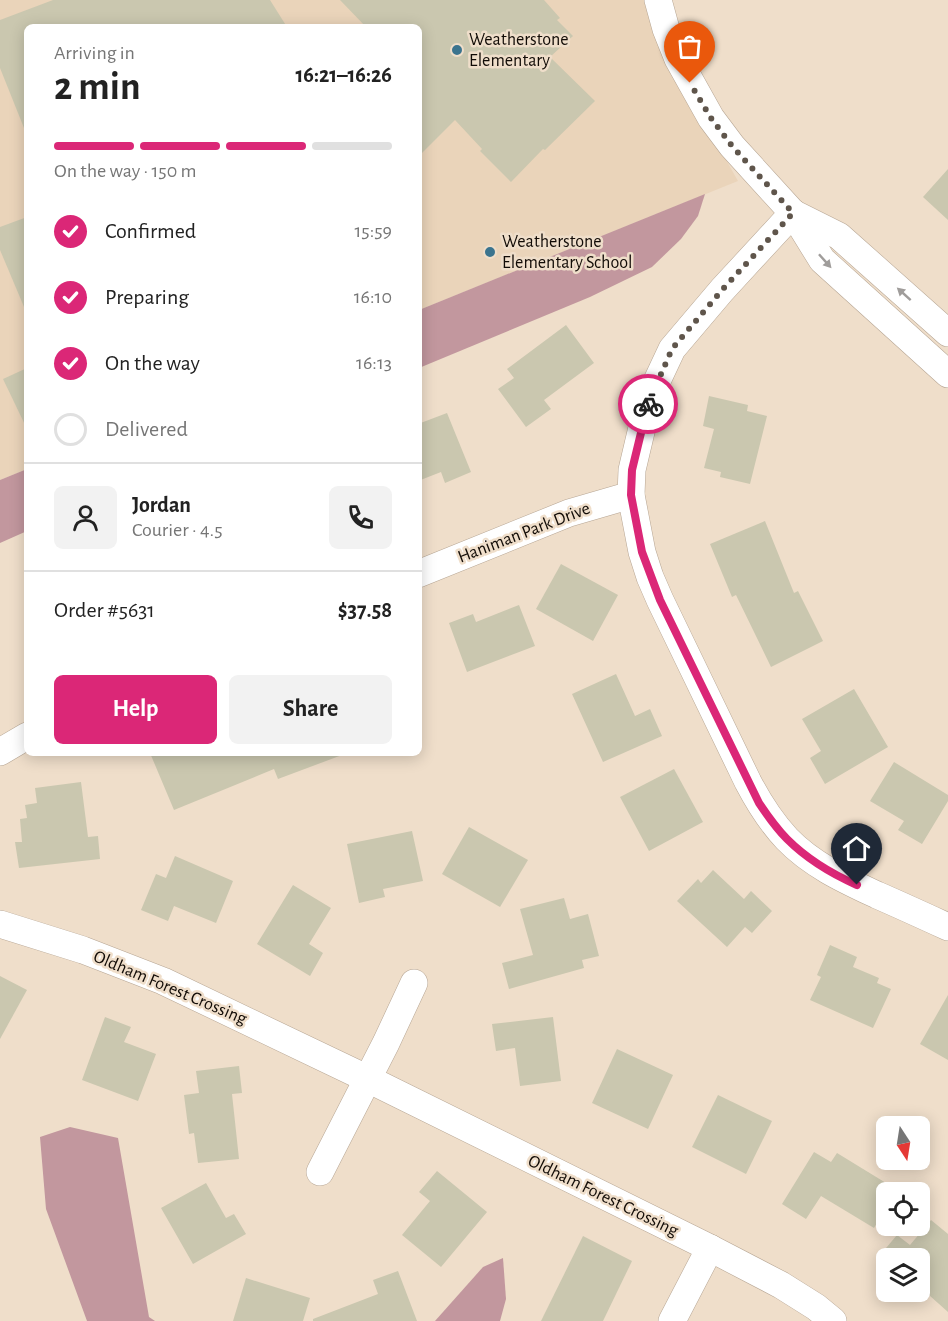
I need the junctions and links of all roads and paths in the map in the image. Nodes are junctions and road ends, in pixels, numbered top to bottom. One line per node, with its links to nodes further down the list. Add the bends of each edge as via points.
1 (658, 0): 2 (street, via 678,59 711,118)
2 (793, 213): 3 (street, one-way to 2, via 839,236); 4 (street, one-way to 4, via 822,260); 5 (street, via 672,349 649,398 632,470)
3 (948, 333)
4 (948, 374)
5 (631, 495): 6 (street, Haniman Park Drive, via 569,513); 10 (street, via 642,552 660,600 748,782 771,820 788,840 839,877)
6 (422, 572)
7 (24, 738): 8 (street)
8 (0, 752)
9 (0, 924): 12 (street, Oldham Forest Crossing, via 163,981)
10 (948, 927)
11 (414, 983): 12 (street)
12 (368, 1078): 13 (street); 14 (street, Oldham Forest Crossing)
13 (320, 1172)
14 (710, 1248): 15 (street); 16 (street, Oldham Forest Crossing, via 781,1285)
15 (672, 1321)
16 (833, 1321)

